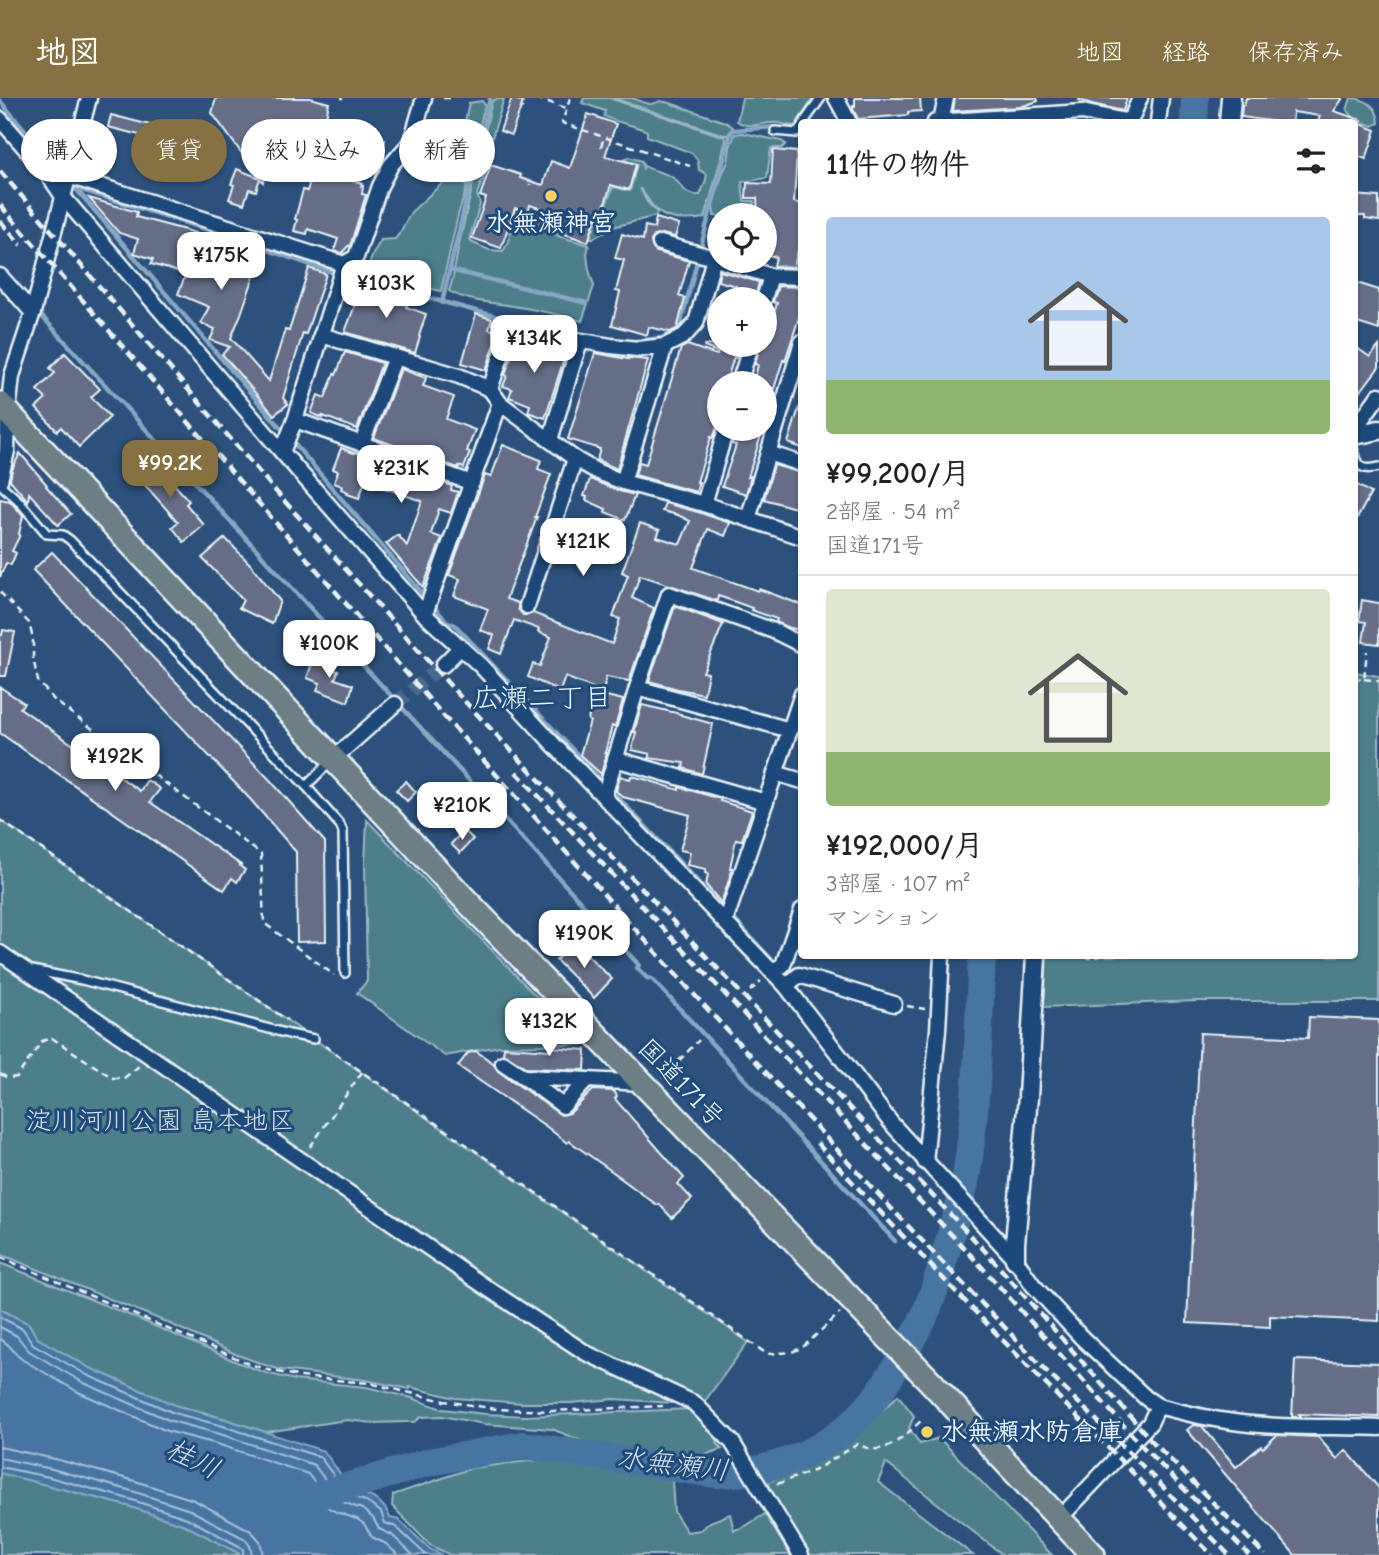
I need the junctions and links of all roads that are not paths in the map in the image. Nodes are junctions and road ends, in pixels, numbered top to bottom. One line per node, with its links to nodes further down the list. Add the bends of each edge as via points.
1 (89, 98): 12 (street)
2 (424, 98): 28 (street, via 411,142 380,187 356,257)
3 (821, 98): 13 (lane)
4 (836, 98): 14 (street)
5 (946, 98): 15 (street)
6 (1082, 98): 10 (street)
7 (1140, 98): 18 (street)
8 (1161, 98): 19 (street)
9 (1231, 98): 20 (street)
10 (1075, 112): 16 (street); 17 (street)
11 (0, 119): 25 (street)
12 (84, 119)
13 (806, 119)
14 (847, 119)
15 (942, 119)
16 (981, 119)
17 (1115, 119)
18 (1128, 119)
19 (1158, 119)
20 (1229, 119)
21 (775, 131): 22 (lane)
22 (798, 132)
23 (68, 182): 25 (street)
24 (88, 182): 28 (street)
25 (64, 198): 35 (street); 48 (street)
26 (660, 243): 27 (street)
27 (707, 257)
28 (344, 264): 36 (street)
29 (713, 273): 38 (street, via 696,323)
30 (761, 273): 33 (street)
31 (798, 275): 33 (street)
32 (0, 276): 35 (street)
33 (771, 276): 34 (street)
34 (768, 287)
35 (34, 308): 44 (street)
36 (321, 335): 40 (street); 48 (street)
37 (580, 341): 38 (street, via 638,349); 41 (street, via 514,329); 49 (street)
38 (665, 346): 58 (street)
39 (798, 355): 52 (street)
40 (395, 357): 41 (street); 51 (street)
41 (490, 389): 43 (street)
42 (1379, 396): 45 (street)
43 (500, 403): 49 (street); 59 (street)
44 (4, 408): 57 (street, via 7,451); 72 (highway, 国道171号)
45 (1358, 426)
46 (1379, 430): 47 (street)
47 (1358, 432)
48 (288, 436): 51 (street); 63 (street)
49 (550, 440): 53 (street)
50 (722, 441): 60 (street)
51 (362, 443): 59 (street)
52 (768, 453): 54 (street); 61 (street)
53 (575, 459): 58 (street); 64 (street)
54 (798, 463)
55 (1358, 464): 56 (lane, via 1366,469)
56 (1379, 467)
57 (0, 482): 76 (lane, via 47,534 70,540)
58 (623, 482): 60 (street)
59 (472, 483): 63 (street)
60 (704, 504): 61 (street)
61 (748, 519): 62 (street)
62 (798, 536)
63 (428, 606): 66 (street)
64 (527, 606)
65 (798, 643): 68 (street, via 669,594)
66 (460, 648): 67 (street); 77 (street)
67 (443, 664)
68 (637, 688): 71 (street); 73 (street)
69 (395, 704): 72 (street)
70 (798, 706): 71 (street)
71 (790, 730): 74 (street)
72 (334, 758): 76 (lane); 93 (highway, 国道171号)
73 (615, 759): 77 (street); 78 (street)
74 (775, 773): 75 (street); 78 (street)
75 (798, 780)
76 (306, 786): 85 (lane, via 343,832)
77 (606, 789): 79 (street)
78 (766, 802): 79 (street)
79 (727, 916): 86 (street)
80 (798, 922): 86 (street, via 783,965)
81 (0, 953): 84 (street)
82 (942, 959): 94 (street)
83 (1036, 959): 95 (street)
84 (21, 968): 89 (lane); 99 (street, via 586,1353 694,1403 732,1442)
85 (345, 972)
86 (772, 972): 87 (street)
87 (786, 986): 88 (street, via 799,975); 94 (street)
88 (894, 1004)
89 (314, 1039)
90 (503, 1063): 91 (street)
91 (524, 1077): 92 (street); 92 (street, via 563,1106)
92 (587, 1080): 93 (street)
93 (646, 1087): 98 (highway, 国道171号)
94 (925, 1162): 95 (street)
95 (1015, 1259): 96 (street, via 1082,1338)
96 (1158, 1406): 97 (street, via 1229,1422); 98 (street, via 1150,1423)
97 (1379, 1428)
98 (1059, 1519): 100 (highway, 国道171号)
99 (801, 1555)
100 (1093, 1555)

